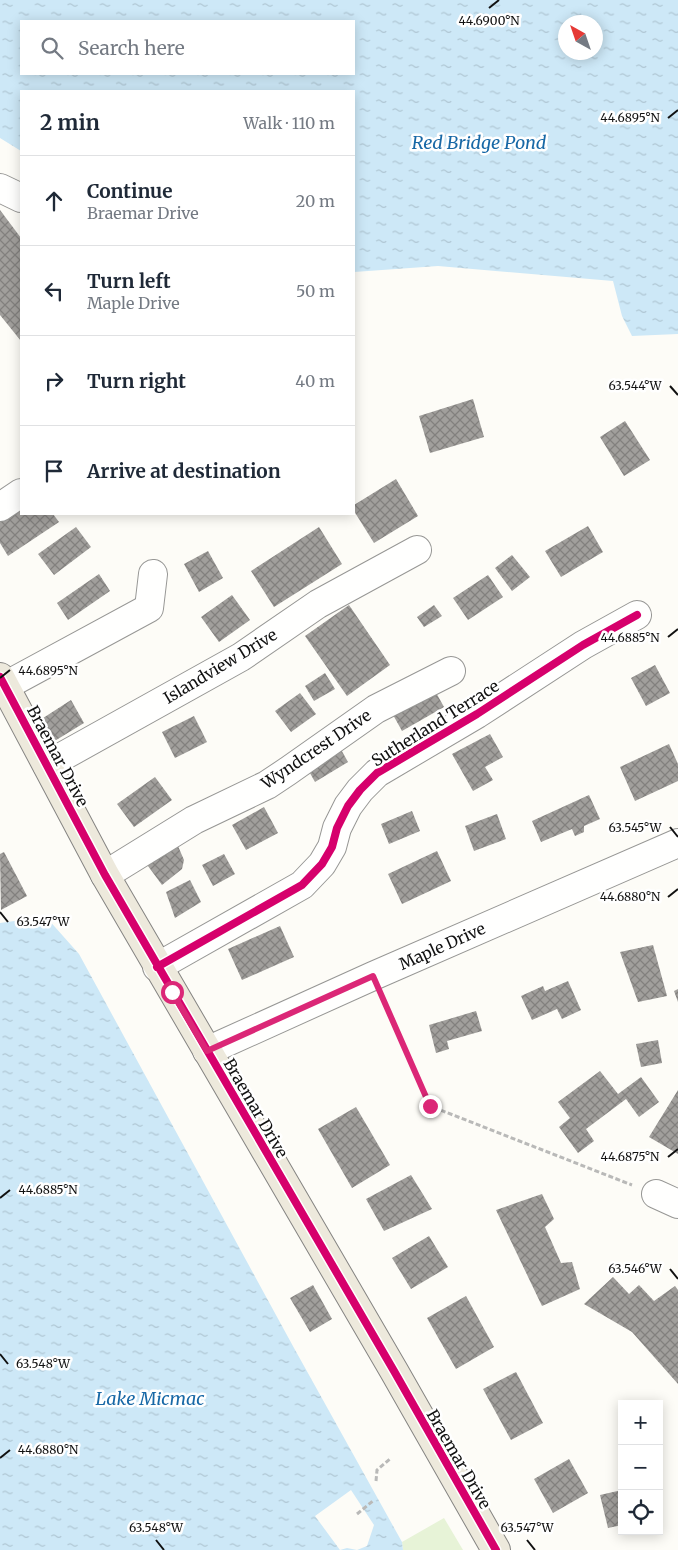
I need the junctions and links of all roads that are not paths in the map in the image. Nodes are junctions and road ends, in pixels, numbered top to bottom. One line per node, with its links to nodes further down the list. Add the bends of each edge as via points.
1 (0, 188): 2 (street)
2 (20, 198)
3 (20, 494): 4 (street)
4 (0, 507)
5 (417, 550): 10 (street, Islandview Drive, via 318,604 241,657)
6 (153, 574): 9 (street, via 149,608)
7 (637, 615): 13 (street, Sutherland Terrace, via 377,773 348,806 332,847 322,864 302,885)
8 (451, 670): 12 (street, Wyndcrest Drive, via 376,709 266,785 194,820)
9 (2, 682): 10 (main road, Braemar Drive)
10 (47, 765): 12 (main road, Braemar Drive)
11 (678, 842): 14 (street, Maple Drive)
12 (105, 875): 13 (main road, Braemar Drive)
13 (157, 967): 14 (main road, Braemar Drive)
14 (207, 1051): 15 (main road, Braemar Drive)
15 (496, 1550)

